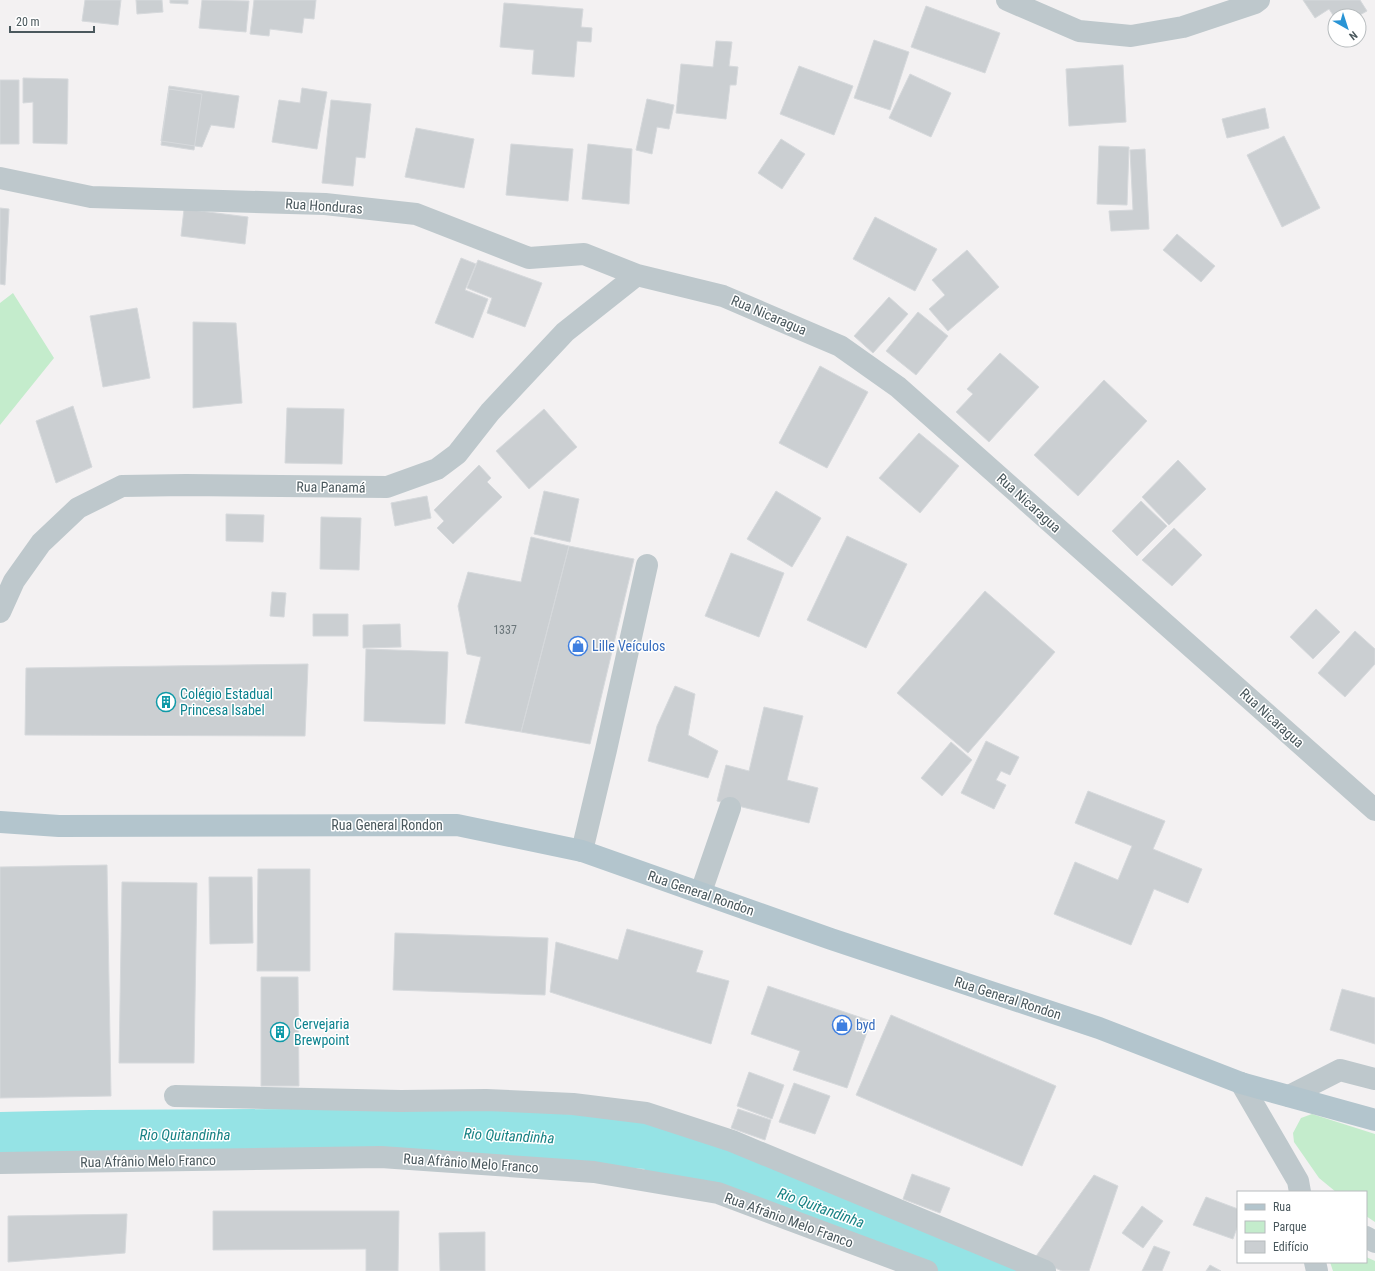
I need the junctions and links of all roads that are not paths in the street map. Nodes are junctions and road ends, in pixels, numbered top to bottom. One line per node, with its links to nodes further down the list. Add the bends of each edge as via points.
1 (1007, 0): 2 (street, via 1079,31 1132,36 1183,27)
2 (1259, 0)
3 (0, 178): 4 (street, Rua Honduras, via 90,198 325,204 416,214 529,258 584,254)
4 (637, 275): 6 (street, Rua Panamá, via 566,332 490,412 457,454 437,469 387,487 122,486 78,508 41,543 14,580); 8 (street, Rua Nicaragua, via 723,296 787,322 840,346 898,387)
5 (648, 565): 10 (street)
6 (0, 612)
7 (730, 808): 11 (street)
8 (1375, 810)
9 (0, 822): 10 (main road, Rua General Rondon, via 70,826 457,825)
10 (582, 851): 11 (main road, Rua General Rondon)
11 (701, 892): 13 (main road, Rua General Rondon, via 832,939 1098,1028)
12 (1375, 1079): 15 (street, via 1340,1070)
13 (1242, 1083): 15 (main road, Rua General Rondon); 18 (street)
14 (175, 1096): 20 (street, via 401,1101 486,1100 574,1104 646,1113 732,1141)
15 (1289, 1096): 16 (main road, Rua General Rondon)
16 (1375, 1120)
17 (0, 1163): 19 (street, Rua Afrânio Melo Franco, via 381,1157 594,1172 718,1193)
18 (1303, 1188)
19 (927, 1271)
20 (1045, 1271)

